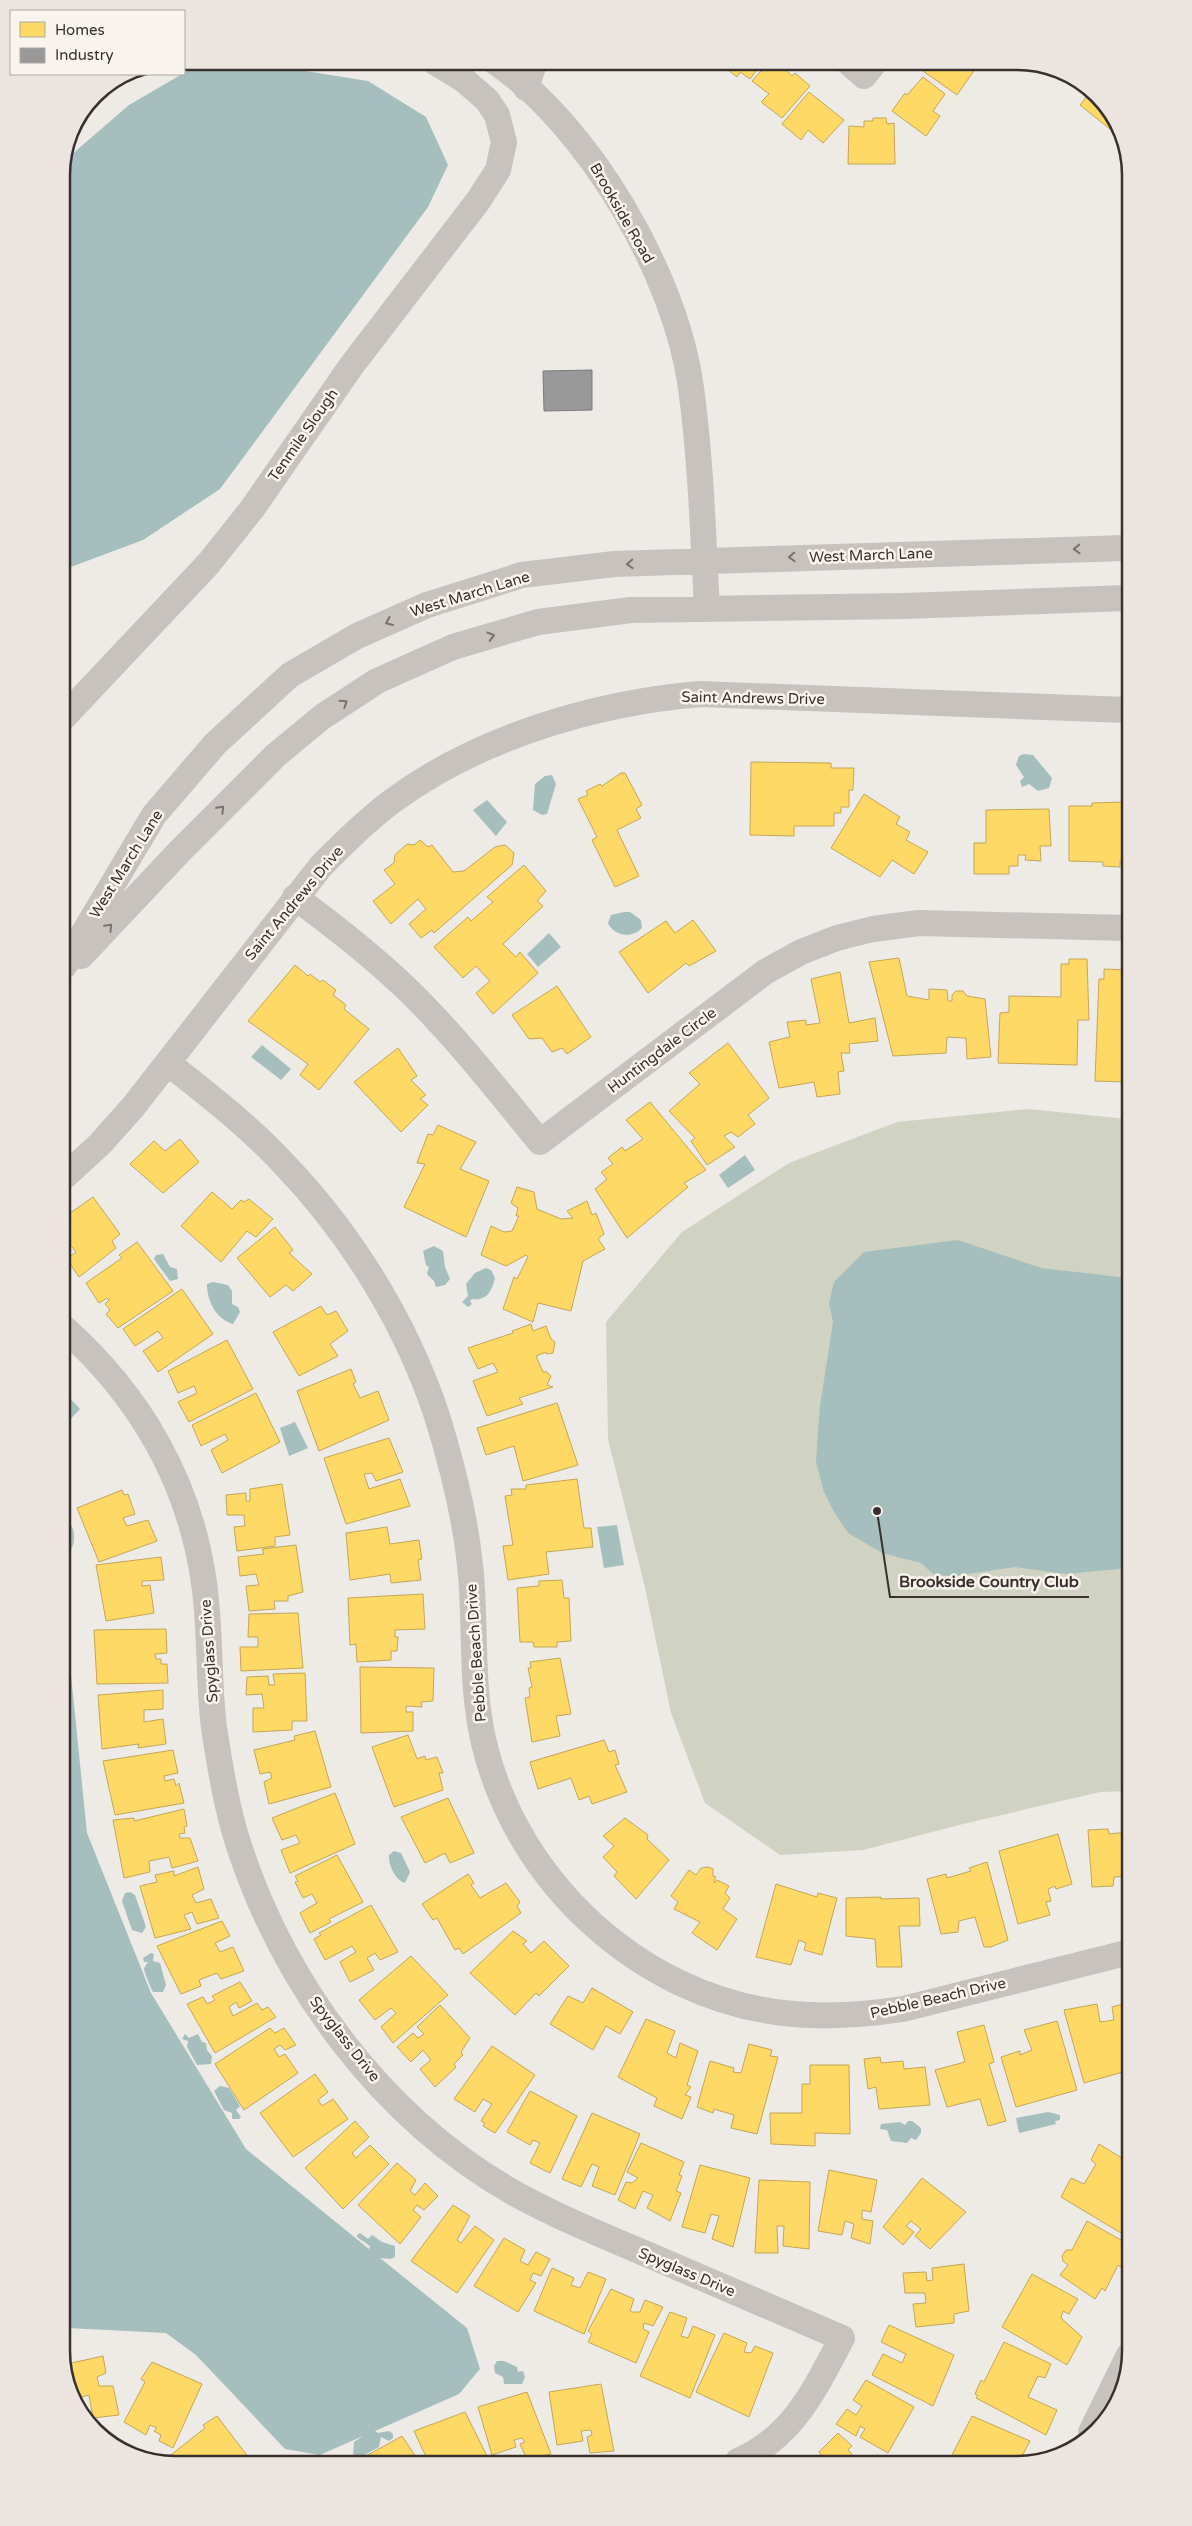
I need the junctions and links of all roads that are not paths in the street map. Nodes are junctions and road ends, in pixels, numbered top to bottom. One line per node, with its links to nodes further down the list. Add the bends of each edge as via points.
1 (448, 70): 12 (street, Tenmile Slough, via 487,100 497,115 502,128 502,156 498,170 352,365 252,509 209,563)
2 (505, 70): 6 (street, Brookside Road)
3 (532, 70): 6 (street)
4 (857, 70): 5 (street, via 864,76)
5 (869, 70)
6 (526, 88): 8 (street, Brookside Road, via 590,157 650,256 675,321 691,387)
7 (1122, 548): 8 (street, West March Lane, one-way to 8)
8 (704, 560): 10 (street, Brookside Road); 15 (street, West March Lane, one-way to 15, via 614,564 522,575 427,605 357,636 290,676 215,744 154,815)
9 (1122, 598): 10 (street, West March Lane, via 904,606)
10 (707, 608): 16 (street, West March Lane, one-way to 10, via 276,755 322,718 377,681 453,647 538,622 631,610)
11 (1122, 710): 13 (street, Saint Andrews Drive, via 700,694 651,698 599,709 549,724 440,770 392,801 357,830)
12 (70, 711)
13 (295, 897): 14 (street, Huntingdale Circle, via 410,992 455,1040 540,1142 765,972 801,952 837,938 919,923); 17 (street, Saint Andrews Drive)
14 (1122, 928)
15 (70, 956)
16 (70, 969)
17 (168, 1063): 18 (street, Saint Andrews Drive, via 100,1144); 20 (street, Pebble Beach Drive, via 238,1119 284,1163 324,1209 361,1261 401,1332 435,1412 463,1520 472,1586 477,1702 484,1743 515,1824 560,1892 590,1922 626,1951 696,1989 738,2004 781,2013 825,2016 867,2015 903,2009)
18 (70, 1172)
19 (70, 1334): 23 (street, Spyglass Drive, via 108,1371 137,1409 163,1451 182,1494 196,1539 205,1585 214,1724 224,1788 238,1840 278,1940 335,2032 377,2082 416,2120 457,2154 511,2191 568,2221 842,2338 808,2402 792,2424)
20 (1122, 1954)
21 (1118, 2376): 22 (street)
22 (1099, 2417)
23 (750, 2456)

